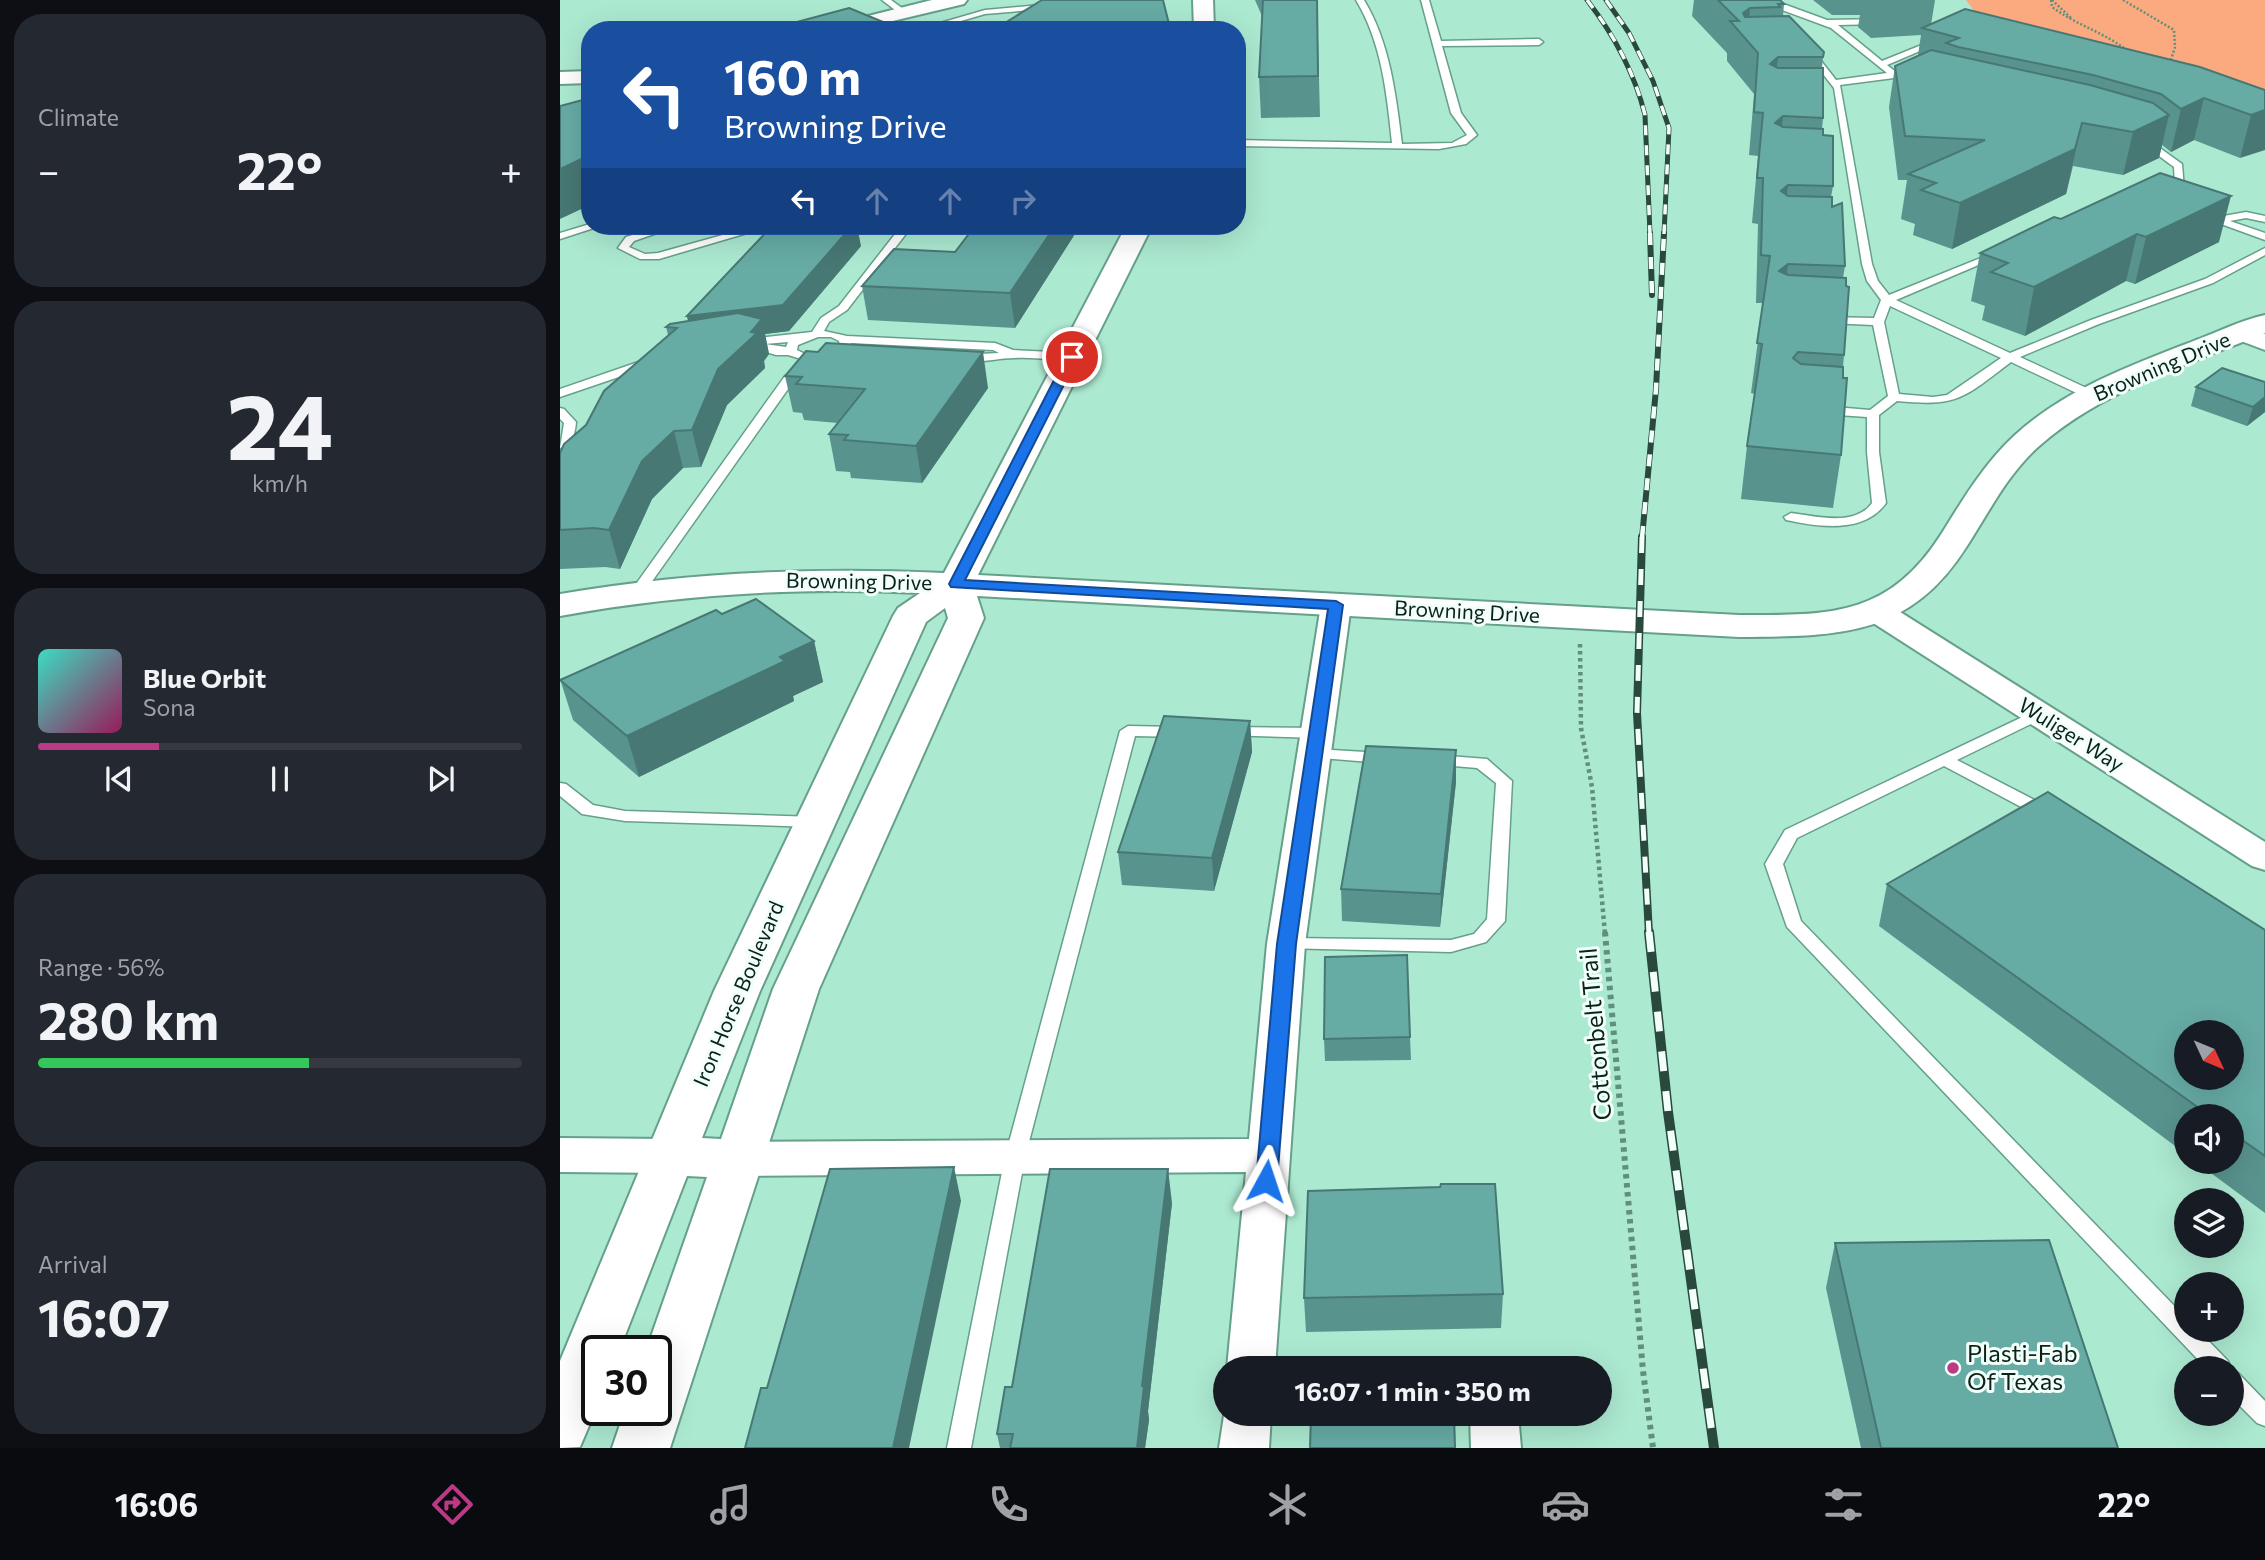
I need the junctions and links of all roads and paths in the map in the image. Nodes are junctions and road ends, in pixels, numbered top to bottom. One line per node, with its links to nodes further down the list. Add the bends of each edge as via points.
1 (886, 0): 11 (lane)
2 (958, 0): 11 (street)
3 (1203, 0): 16 (street)
4 (1360, 0): 34 (lane, via 1374,23)
5 (1425, 0): 20 (lane)
6 (2051, 0): 22 (path, via 2069,17)
7 (2124, 0): 24 (path, via 2173,33)
8 (1773, 2): 9 (lane); 12 (lane); 17 (lane)
9 (1747, 5)
10 (1057, 6): 15 (lane, via 985,12)
11 (901, 11): 14 (street)
12 (1776, 16)
13 (1893, 20): 17 (lane)
14 (866, 21)
15 (952, 21)
16 (1204, 21)
17 (1827, 23): 23 (lane)
18 (1935, 31): 23 (lane, via 1944,40)
19 (1539, 41): 20 (lane)
20 (1437, 44): 34 (lane, via 1456,113 1472,135 1468,141 1447,146)
21 (1800, 46): 28 (lane)
22 (2130, 54)
23 (1881, 64): 25 (lane)
24 (2168, 67)
25 (1894, 75): 28 (lane); 29 (lane)
26 (581, 77): 27 (street)
27 (560, 78)
28 (1835, 83): 31 (lane)
29 (1927, 85)
30 (1827, 104): 31 (lane)
31 (1841, 104): 36 (lane)
32 (2136, 138): 38 (lane, via 2148,141 2179,166 2180,187 2156,197)
33 (1246, 143): 34 (lane)
34 (1397, 146)
35 (1839, 168): 36 (lane)
36 (1851, 168): 47 (lane)
37 (2265, 219): 38 (lane, via 2246,215)
38 (2218, 220): 45 (lane)
39 (581, 230): 44 (lane)
40 (643, 235): 41 (lane, via 630,239 624,248 644,257 659,256)
41 (734, 235)
42 (901, 235): 53 (lane)
43 (1134, 235): 62 (street, Iron Horse Boulevard)
44 (560, 236)
45 (2265, 237)
46 (1850, 238): 47 (lane)
47 (1863, 238): 50 (lane, via 1873,281)
48 (2004, 251): 50 (lane)
49 (2263, 252): 63 (lane, via 2209,281)
50 (1886, 300): 52 (lane); 63 (lane)
51 (1809, 319): 52 (lane)
52 (1878, 322): 67 (lane)
53 (844, 326): 55 (lane); 55 (lane, via 825,320); 59 (lane, via 995,347); 61 (lane, via 846,346)
54 (2257, 333): 66 (street, Browning Drive, via 2173,358)
55 (812, 335): 56 (lane); 58 (lane, via 793,343)
56 (748, 342): 57 (lane); 58 (lane)
57 (735, 343)
58 (792, 353): 61 (lane, via 809,359); 64 (lane)
59 (1013, 354): 61 (lane, via 988,359); 62 (lane)
60 (665, 356): 65 (lane)
61 (832, 356): 64 (lane)
62 (1072, 357): 73 (street, Iron Horse Boulevard)
63 (2010, 357): 66 (lane); 67 (lane, via 1950,398)
64 (789, 379): 74 (lane)
65 (560, 393)
66 (2091, 395): 77 (street, Browning Drive, via 2028,439 1995,476 1921,584 1900,602)
67 (1894, 397): 70 (lane)
68 (1808, 409): 70 (lane)
69 (560, 412): 71 (lane, via 570,422 568,436)
70 (1873, 414): 72 (lane, via 1877,509 1843,521)
71 (560, 444)
72 (1791, 517)
73 (956, 584): 74 (street, Browning Drive, via 749,581); 75 (street, Browning Drive); 84 (street, Iron Horse Boulevard, via 911,615); 91 (street, via 966,618 796,989)
74 (636, 594): 76 (street, Browning Drive)
75 (1336, 605): 78 (street, Browning Drive); 80 (street)
76 (560, 606)
77 (1878, 612): 78 (street, Browning Drive, via 1844,621 1739,626); 79 (street, Wuliger Way)
78 (1580, 617): 105 (path, Cottonbelt Trail, via 1581,728 1592,788)
79 (2039, 714): 81 (lane); 85 (street, Wuliger Way)
80 (1316, 744): 86 (street); 86 (lane, via 1405,759 1481,763 1504,781 1496,921 1480,938 1451,946); 90 (lane, via 1203,732 1128,731)
81 (1946, 761): 83 (lane); 94 (lane, via 1791,834 1774,864 1793,923)
82 (560, 788): 84 (lane, via 588,810 625,816)
83 (2057, 818)
84 (816, 822): 89 (street, Iron Horse Boulevard, via 737,991)
85 (2265, 858)
86 (1286, 944): 88 (street)
87 (560, 1155): 89 (street)
88 (1269, 1155): 90 (street); 93 (street)
89 (670, 1156): 91 (street); 100 (street, Iron Horse Boulevard)
90 (1015, 1157): 91 (street); 102 (lane)
91 (738, 1159): 92 (street)
92 (672, 1355)
93 (1252, 1356)
94 (2208, 1356)
95 (2244, 1394): 96 (lane)
96 (2265, 1416)
97 (648, 1426): 101 (street)
98 (1246, 1426): 103 (street)
99 (1495, 1426): 104 (street)
100 (560, 1429)
101 (641, 1448)
102 (958, 1448)
103 (1244, 1448)
104 (1496, 1448)
105 (1653, 1448)

